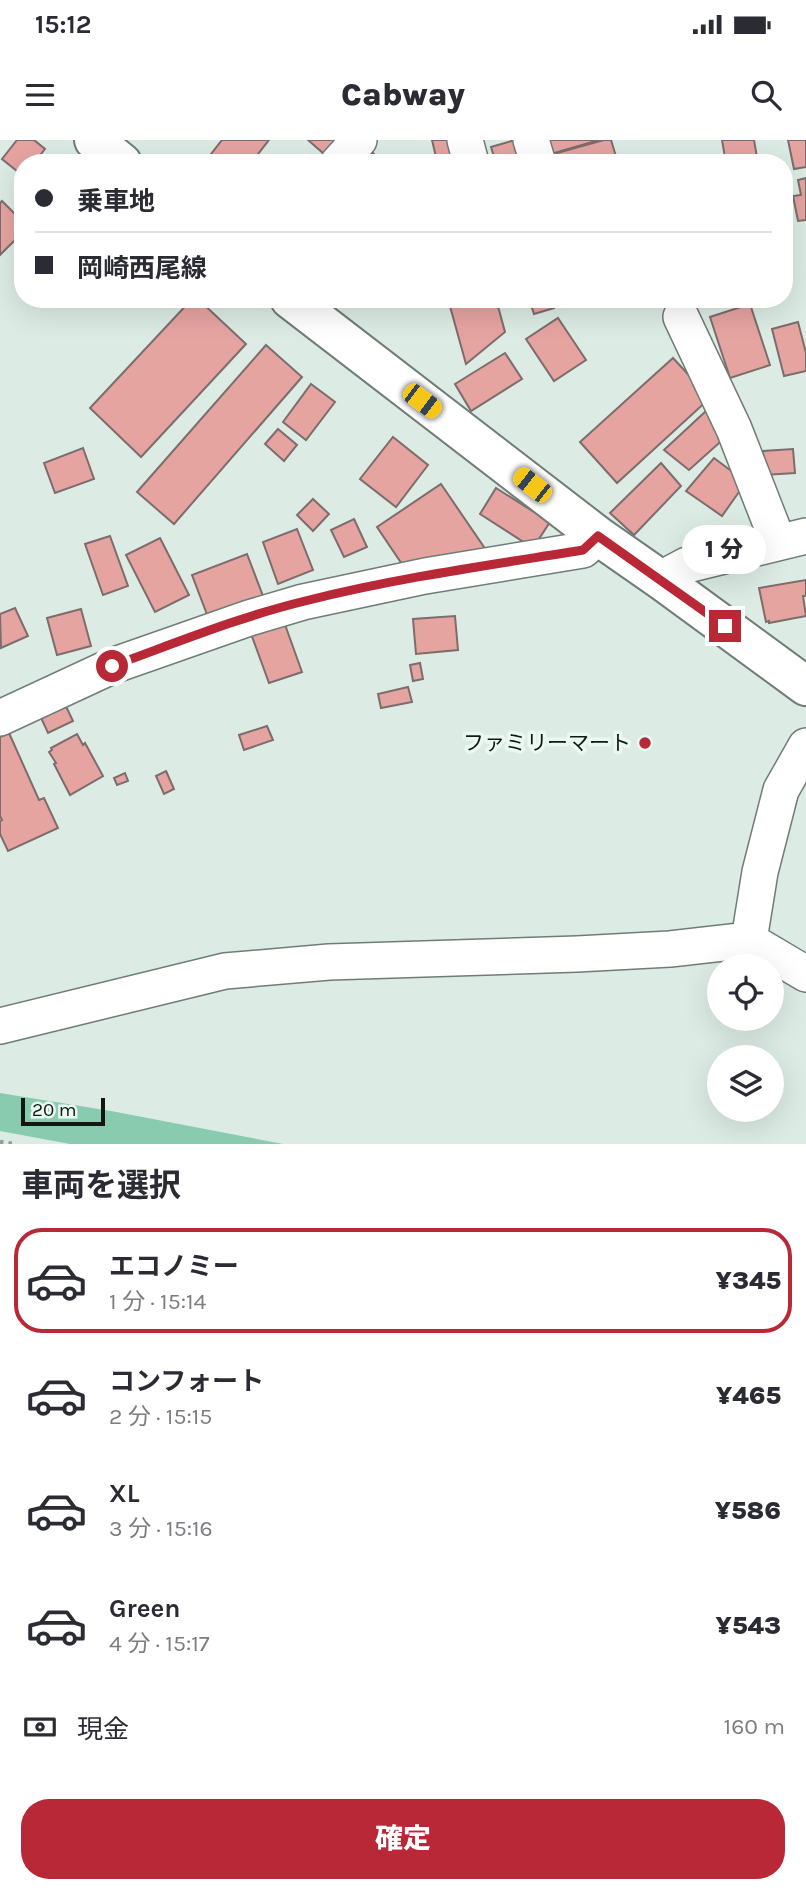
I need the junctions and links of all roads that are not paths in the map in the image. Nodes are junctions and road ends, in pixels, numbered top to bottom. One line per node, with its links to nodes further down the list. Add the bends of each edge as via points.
1 (94, 140): 3 (main road)
2 (359, 140): 4 (street)
3 (111, 154)
4 (346, 154)
5 (302, 308): 7 (main road)
6 (681, 317): 8 (street)
7 (598, 536): 9 (main road); 11 (street, via 583,550 303,601 112,666)
8 (792, 539): 9 (street, via 687,565)
9 (664, 582): 10 (main road)
10 (806, 686)
11 (0, 718)
12 (806, 746): 13 (street, via 781,790)
13 (749, 940): 14 (street); 15 (street, via 670,949 329,962 225,971)
14 (806, 974)
15 (0, 1026)

